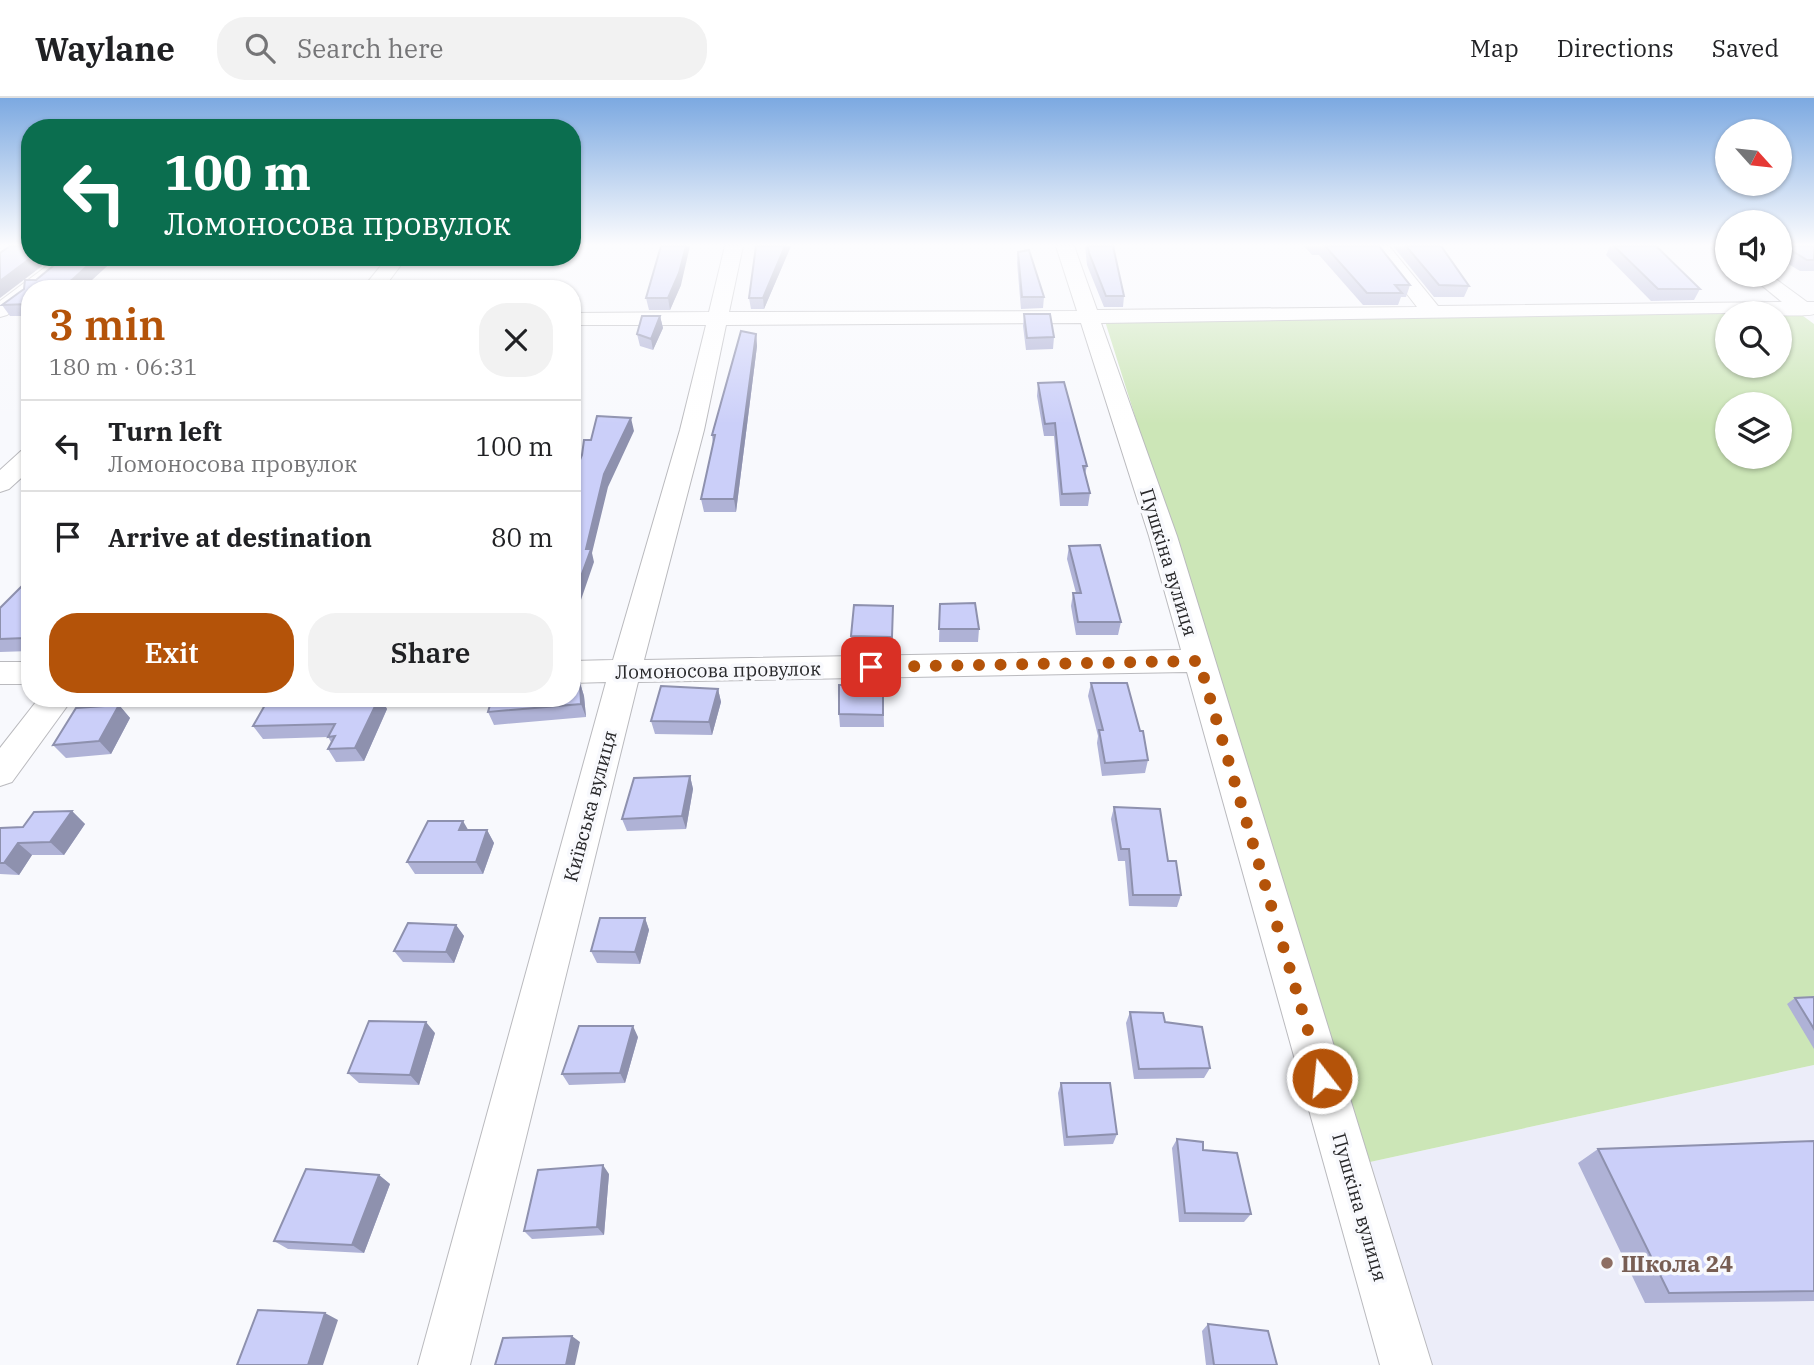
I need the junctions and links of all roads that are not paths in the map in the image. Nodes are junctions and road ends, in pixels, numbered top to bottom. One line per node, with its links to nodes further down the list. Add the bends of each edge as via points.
1 (719, 305): 7 (street, Київська вулиця)
2 (1084, 305): 6 (street, Пушкіна вулиця)
3 (1426, 305): 4 (street)
4 (1431, 311): 5 (street); 6 (street)
5 (1810, 311)
6 (1087, 316): 7 (street); 11 (street, Пушкіна вулиця, via 1163,536)
7 (716, 318): 8 (street); 13 (street, Київська вулиця, via 692,430)
8 (581, 319)
9 (21, 464): 10 (street)
10 (0, 484)
11 (1199, 661): 13 (street, Ломоносова провулок); 19 (street, Пушкіна вулиця)
12 (581, 672): 13 (street, Ломоносова провулок)
13 (625, 672): 18 (street, Київська вулиця)
14 (0, 673): 15 (street)
15 (21, 673)
16 (50, 707): 17 (street)
17 (0, 773)
18 (444, 1365)
19 (1406, 1365)

